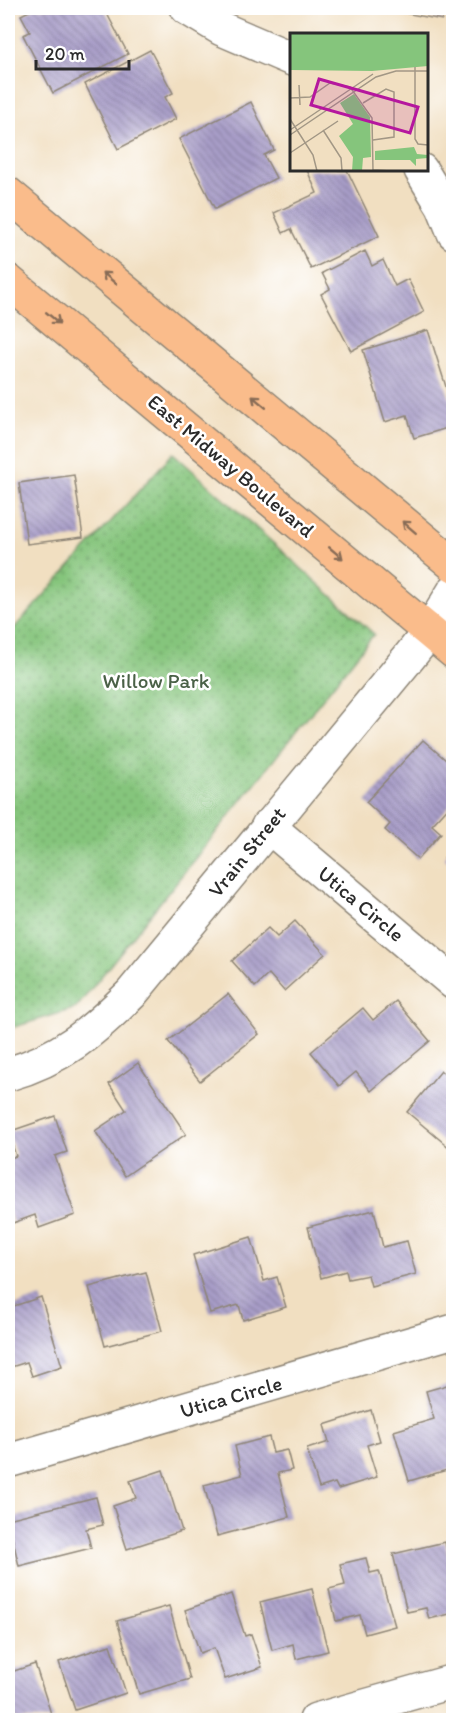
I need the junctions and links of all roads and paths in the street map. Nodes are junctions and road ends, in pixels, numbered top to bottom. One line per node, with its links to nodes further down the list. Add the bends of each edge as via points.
1 (186, 8): 2 (street, via 222,29)
2 (290, 59)
3 (422, 171): 5 (street, via 443,206)
4 (8, 194): 7 (main road, one-way to 4)
5 (453, 233)
6 (8, 281): 9 (main road, East Midway Boulevard, one-way to 9)
7 (453, 565)
8 (453, 591): 9 (street, Vrain Street)
9 (429, 632): 10 (main road, East Midway Boulevard); 11 (street, Vrain Street)
10 (453, 652)
11 (268, 826): 12 (street, Utica Circle); 13 (street, Vrain Street, via 131,994 100,1024 48,1060)
12 (453, 983)
13 (8, 1074)
14 (453, 1331): 15 (street, Utica Circle)
15 (8, 1461)
16 (453, 1681): 17 (street)
17 (316, 1720)

